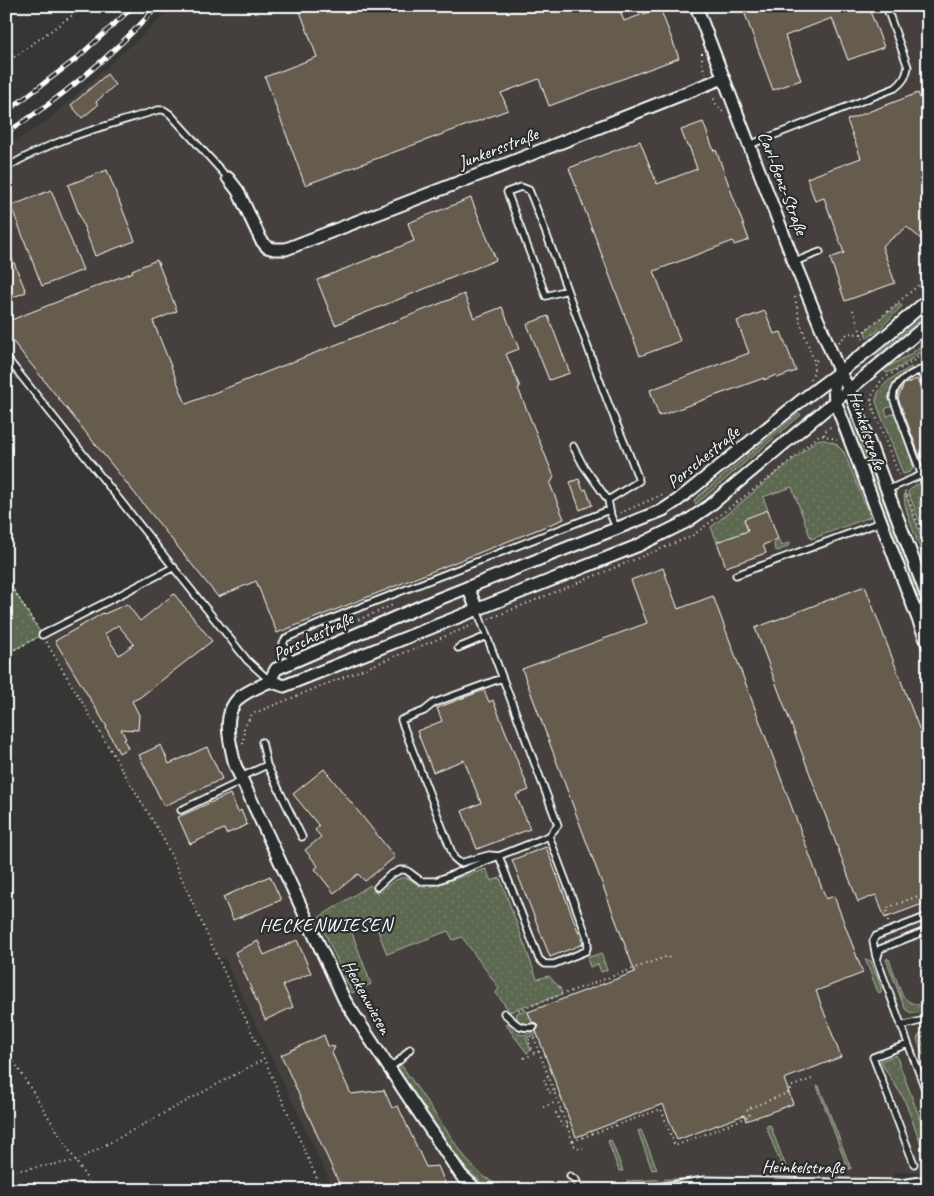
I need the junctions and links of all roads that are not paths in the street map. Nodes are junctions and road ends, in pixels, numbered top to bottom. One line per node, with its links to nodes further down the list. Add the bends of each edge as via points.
1 (696, 6): 3 (street, Carl-Benz-Straße)
2 (886, 6): 4 (lane, via 908,67 902,83)
3 (723, 78): 4 (street, Carl-Benz-Straße); 6 (street, Junkersstraße, via 286,249 267,247 261,240 238,191)
4 (749, 144): 8 (street, Carl-Benz-Straße)
5 (6, 168): 6 (lane, via 62,140 164,110)
6 (228, 178)
7 (820, 252): 8 (lane)
8 (794, 262): 15 (street, Carl-Benz-Straße)
9 (567, 290): 9 (lane, via 529,190 521,187 507,192 546,296); 24 (lane, via 639,481)
10 (928, 300): 15 (street, Porschestraße)
11 (928, 324): 16 (street, Porschestraße)
12 (6, 357): 28 (lane)
13 (928, 367): 14 (lane)
14 (920, 370): 17 (lane); 21 (lane, via 896,385 893,398)
15 (839, 371): 16 (street, Heinkelstraße); 18 (street, Heinkelstraße, via 834,387); 27 (street, Porschestraße, via 678,500 663,510)
16 (849, 389): 18 (street, Porschestraße); 22 (street, Heinkelstraße)
17 (928, 390)
18 (835, 401): 26 (street, Heinkelstraße); 32 (street, Porschestraße, via 686,522 637,546)
19 (573, 446): 24 (lane)
20 (928, 472): 21 (lane)
21 (921, 475): 22 (lane); 23 (lane)
22 (887, 490): 31 (street, Heinkelstraße)
23 (928, 492)
24 (608, 500): 25 (lane)
25 (610, 510): 27 (lane); 38 (lane, via 286,638 283,643)
26 (881, 522): 29 (lane); 33 (street, Heinkelstraße)
27 (617, 529): 30 (street, Porschestraße)
28 (174, 567): 34 (lane); 40 (lane, via 247,660)
29 (736, 575)
30 (468, 587): 32 (street); 38 (street, Porschestraße)
31 (928, 598): 33 (lane)
32 (477, 610): 35 (lane); 40 (street, Porschestraße, via 284,686)
33 (922, 616): 36 (street, Heinkelstraße)
34 (42, 635)
35 (487, 636): 37 (lane); 39 (lane)
36 (928, 645)
37 (458, 648)
38 (292, 662): 40 (street, Porschestraße, via 276,669)
39 (502, 678): 45 (lane, via 558,825); 47 (lane, via 434,703 424,711 401,720 454,858 460,863)
40 (270, 682): 43 (street, Heckenwiesen, via 239,698 228,714 229,739)
41 (262, 742): 42 (lane)
42 (267, 765): 43 (lane); 46 (lane)
43 (242, 779): 44 (lane); 58 (street, Heckenwiesen, via 345,1000)
44 (181, 810)
45 (549, 836): 47 (lane); 47 (lane, via 588,937 586,952 554,964 545,964 539,958)
46 (302, 837)
47 (499, 856): 48 (lane, via 436,881 421,881 406,870 400,870)
48 (377, 887)
49 (928, 916): 51 (lane, via 876,936 873,941)
50 (928, 930): 51 (lane, via 880,949)
51 (877, 960): 54 (lane)
52 (506, 1015): 55 (lane, via 519,1027)
53 (928, 1020): 54 (lane)
54 (901, 1026): 56 (lane)
55 (534, 1027)
56 (908, 1044): 59 (lane); 60 (lane, via 873,1057)
57 (410, 1049): 58 (lane)
58 (389, 1068): 63 (street, Heckenwiesen, via 462,1175)
59 (928, 1097)
60 (914, 1164)
61 (570, 1176): 64 (lane, via 576,1180)
62 (928, 1182): 65 (street, Heinkelstraße, via 902,1186 705,1180)
63 (477, 1190)
64 (580, 1190)
65 (659, 1190)

